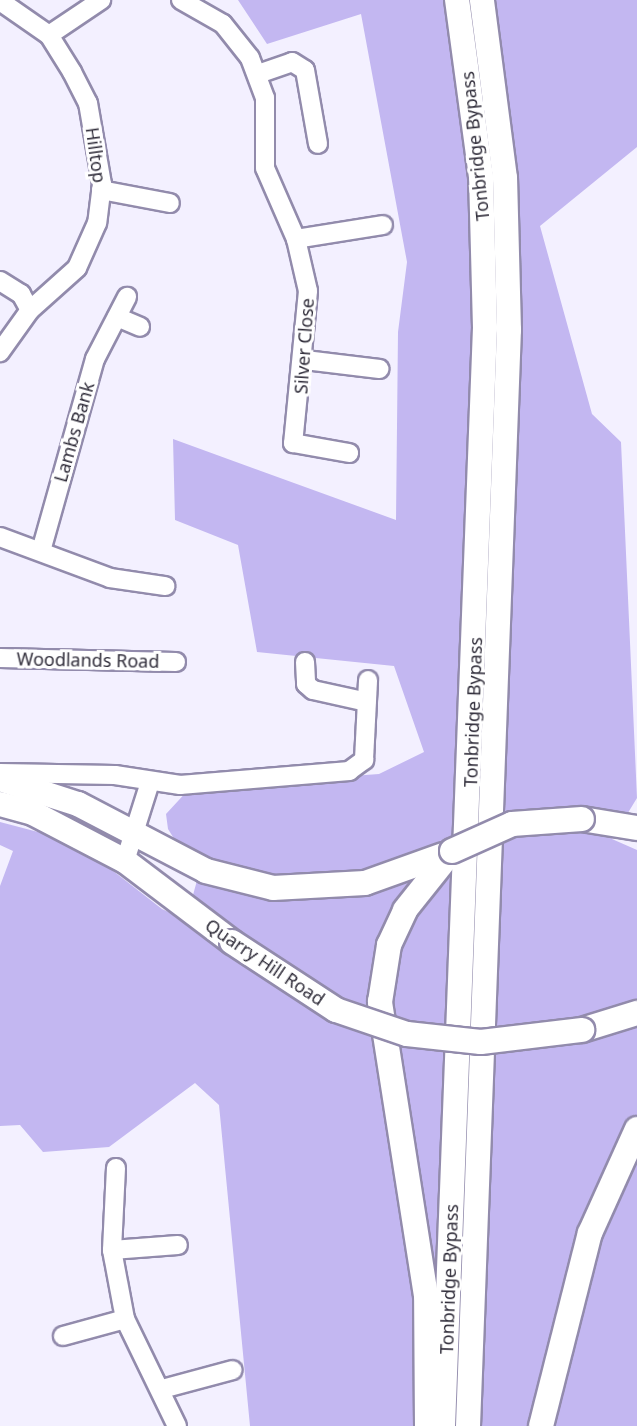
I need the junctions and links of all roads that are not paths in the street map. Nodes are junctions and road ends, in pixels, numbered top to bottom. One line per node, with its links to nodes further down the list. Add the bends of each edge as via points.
1 (101, 0): 6 (street)
2 (181, 0): 7 (street, Silver Close, via 223,24)
3 (457, 0): 49 (highway, Tonbridge Bypass, via 481,177 485,328)
4 (482, 0): 50 (highway, Tonbridge Bypass, via 505,178 509,281)
5 (7, 3): 6 (street, Hilltop)
6 (50, 35): 9 (street, Hilltop, via 88,103)
7 (258, 74): 8 (street, via 292,62 305,70); 12 (street, Silver Close, via 265,98 265,168)
8 (318, 144)
9 (102, 190): 10 (street); 15 (street, Hilltop, via 97,223 77,268)
10 (170, 203)
11 (383, 225): 12 (street)
12 (296, 239): 19 (street, Silver Close, via 308,291)
13 (0, 281): 15 (street, via 21,293)
14 (127, 297): 16 (street, Lambs Bank)
15 (30, 310): 18 (street, Hilltop)
16 (117, 317): 17 (street); 23 (street, Lambs Bank, via 95,359)
17 (140, 327)
18 (0, 352)
19 (305, 360): 20 (street); 21 (street, Silver Close, via 285,443)
20 (379, 369)
21 (349, 453)
22 (0, 537): 23 (street)
23 (41, 551): 24 (street, via 110,578)
24 (165, 586)
25 (0, 658): 26 (street, Woodlands Road)
26 (176, 662)
27 (305, 662): 29 (street, via 303,673 313,690)
28 (368, 680): 29 (street)
29 (367, 702): 32 (street, via 364,760 349,771)
30 (0, 773): 32 (street, via 97,774)
31 (0, 779): 35 (highway, via 78,804)
32 (150, 782): 35 (street)
33 (0, 804): 36 (highway, Quarry Hill Road, via 33,814)
34 (637, 828): 37 (highway, bridge, via 582,819 512,824 453,850)
35 (138, 835): 36 (street); 37 (highway, via 206,872 273,888)
36 (125, 860): 38 (highway, Quarry Hill Road, bridge, via 232,942 336,1010 407,1034 481,1042 582,1030)
37 (420, 876): 48 (highway, via 389,945 380,1002 426,1296)
38 (637, 1013)
39 (637, 1129): 51 (highway, via 590,1233)
40 (116, 1168): 42 (street)
41 (178, 1245): 42 (street)
42 (112, 1250): 43 (street)
43 (125, 1319): 44 (street); 46 (street)
44 (63, 1336)
45 (233, 1370): 46 (street)
46 (162, 1389): 47 (street)
47 (177, 1426)
48 (427, 1426)
49 (443, 1426)
50 (468, 1426)
51 (541, 1426)

